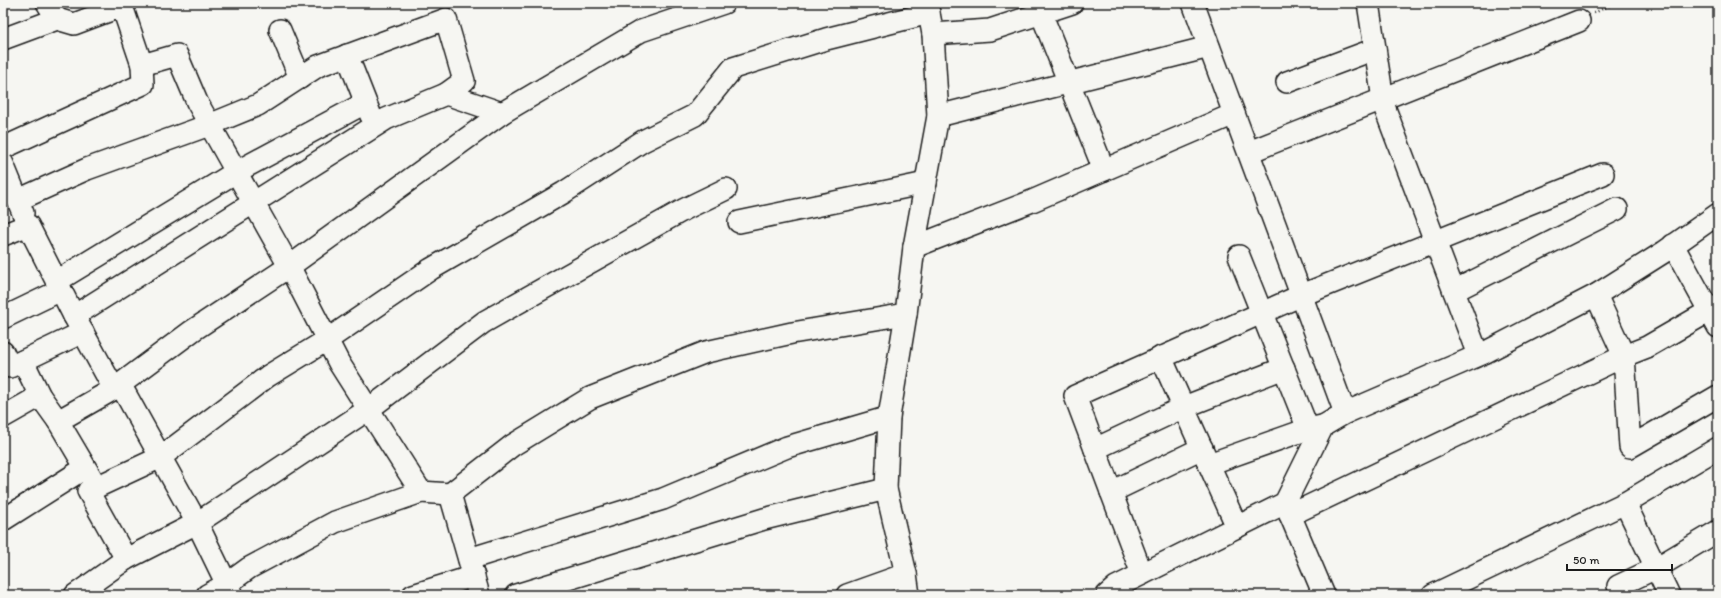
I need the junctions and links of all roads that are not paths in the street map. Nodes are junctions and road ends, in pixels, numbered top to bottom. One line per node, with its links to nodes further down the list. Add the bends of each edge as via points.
1 (724, 3): 24 (street, via 641,31)
2 (1072, 3): 7 (street)
3 (1193, 3): 14 (street)
4 (1368, 3): 15 (street)
5 (122, 4): 8 (street, via 74,24); 17 (street)
6 (928, 8): 12 (street); 58 (street, via 734,68 695,115 643,141 563,192 431,269)
7 (1040, 8): 12 (street, via 990,30); 20 (street)
8 (52, 11): 13 (street)
9 (449, 11): 16 (street); 21 (street, via 464,81)
10 (1579, 21): 22 (street)
11 (280, 30): 18 (street)
12 (933, 34): 26 (street)
13 (3, 39)
14 (1209, 47): 20 (street); 25 (street)
15 (1375, 49): 19 (street); 22 (street)
16 (347, 55): 18 (street, via 318,66); 23 (street)
17 (142, 65): 27 (street, via 177,55); 29 (street, via 143,84)
18 (300, 78): 27 (street, via 258,105)
19 (1287, 82)
20 (1069, 83): 26 (street); 31 (street)
21 (446, 94): 24 (street); 28 (street)
22 (1383, 99): 30 (street); 44 (street)
23 (366, 104): 28 (street); 32 (street)
24 (502, 113): 48 (street)
25 (1234, 114): 30 (street); 31 (street)
26 (938, 116): 35 (street)
27 (209, 125): 32 (street); 37 (street, via 87,169)
28 (375, 126): 38 (street)
29 (3, 148)
30 (1248, 152): 51 (street)
31 (1104, 170): 46 (street)
32 (236, 172): 38 (street); 49 (street)
33 (5, 174): 37 (street)
34 (1602, 174): 44 (street)
35 (926, 183): 41 (street); 46 (street)
36 (726, 189): 69 (street, via 685,209 484,322)
37 (18, 200): 42 (street)
38 (254, 203): 48 (street); 57 (street)
39 (1617, 209): 50 (street)
40 (1718, 214): 45 (street)
41 (739, 222)
42 (28, 225): 43 (street); 49 (street)
43 (3, 235)
44 (1435, 242): 50 (street); 51 (street)
45 (1673, 245): 52 (street); 55 (street)
46 (914, 247): 54 (street)
47 (1239, 256): 53 (street)
48 (289, 266): 58 (street); 65 (street, via 192,331)
49 (59, 286): 56 (street); 57 (street)
50 (1454, 291): 60 (street)
51 (1302, 295): 53 (street); 70 (street)
52 (1596, 296): 60 (street); 61 (street)
53 (1262, 313): 62 (street); 64 (street)
54 (906, 314): 72 (street); 84 (street, via 792,333 706,352 590,398 513,445)
55 (1715, 315): 61 (street)
56 (3, 318)
57 (78, 324): 63 (street); 65 (street)
58 (327, 340): 69 (street); 78 (street, via 268,376)
59 (3, 352): 63 (street, via 10,367)
60 (1478, 356): 70 (street)
61 (1624, 356): 67 (street, via 1630,447); 86 (street)
62 (1162, 357): 68 (street); 76 (street, via 1075,396)
63 (23, 361): 66 (street)
64 (1284, 368): 68 (street); 74 (street)
65 (117, 387): 73 (street); 78 (street)
66 (40, 396): 71 (street); 73 (street)
67 (1718, 396)
68 (1184, 407): 76 (street); 77 (street)
69 (369, 409): 82 (street); 88 (street)
70 (1345, 413): 74 (street)
71 (3, 417)
72 (890, 417): 81 (street); 95 (street, via 787,447)
73 (58, 421): 79 (street)
74 (1316, 428): 77 (street); 86 (street)
75 (1718, 448): 85 (street)
76 (1095, 449): 83 (street)
77 (1206, 456): 83 (street); 89 (street)
78 (161, 457): 80 (street); 88 (street)
79 (86, 468): 80 (street); 87 (street)
80 (97, 487): 91 (street, via 88,491)
81 (886, 489): 93 (street); 101 (street, via 764,519)
82 (421, 492): 84 (street); 97 (street, via 335,522 249,568)
83 (1111, 492): 94 (street)
84 (450, 494): 95 (street)
85 (1624, 503): 92 (street); 106 (street)
86 (1288, 509): 89 (street); 105 (street)
87 (3, 520)
88 (197, 523): 91 (street); 97 (street)
89 (1237, 527): 94 (street)
90 (1718, 531): 92 (street)
91 (126, 559): 98 (street)
92 (1656, 568): 96 (street); 107 (street)
93 (906, 574): 102 (street); 103 (street)
94 (1142, 574): 104 (street, via 1116,587)
95 (474, 576): 100 (street)
96 (1618, 586)
97 (230, 590): 99 (street)
98 (75, 595)
99 (207, 595)
100 (413, 595)
101 (516, 595)
102 (847, 595)
103 (909, 595)
104 (1107, 595)
105 (1324, 595)
106 (1433, 595)
107 (1669, 595)

